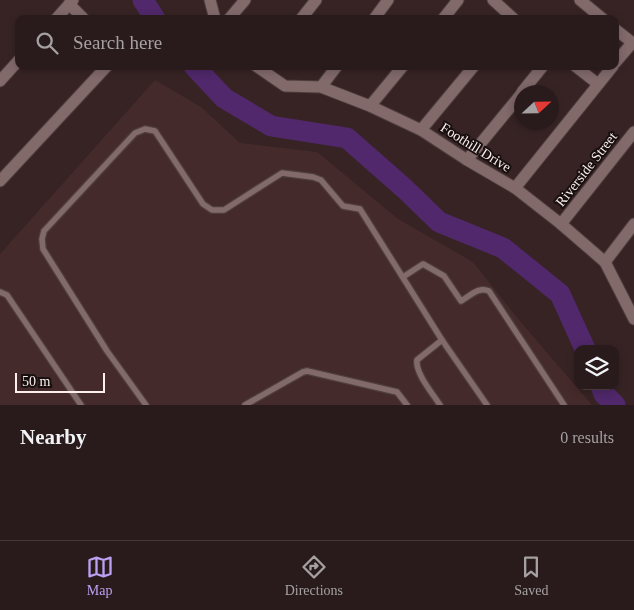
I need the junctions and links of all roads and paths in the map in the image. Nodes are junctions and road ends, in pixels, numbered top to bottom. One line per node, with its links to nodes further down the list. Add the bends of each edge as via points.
1 (210, 0): 11 (street)
2 (245, 0): 12 (street)
3 (316, 0): 13 (street)
4 (388, 0): 14 (street)
5 (458, 0): 15 (street)
6 (493, 0): 16 (street)
7 (580, 0): 17 (street)
8 (71, 2): 9 (street); 10 (street)
9 (60, 15)
10 (81, 15)
11 (214, 15)
12 (232, 15)
13 (304, 15)
14 (377, 15)
15 (446, 15)
16 (510, 15)
17 (598, 15)
18 (619, 32): 19 (street)
19 (633, 44): 20 (street)
20 (619, 59)
21 (15, 64): 30 (street)
22 (104, 70): 39 (street)
23 (263, 70): 33 (street, Foothill Drive, via 285,86)
24 (334, 70): 33 (street)
25 (400, 70): 35 (street)
26 (471, 70): 36 (street)
27 (540, 70): 32 (street)
28 (580, 70): 31 (street)
29 (609, 70): 31 (street)
30 (0, 81)
31 (598, 84): 40 (street)
32 (528, 85)
33 (321, 87): 35 (street, Foothill Drive)
34 (514, 103): 38 (street)
35 (370, 106): 36 (street, Foothill Drive)
36 (422, 130): 38 (street, Foothill Drive)
37 (634, 132): 41 (street, Riverside Street)
38 (467, 160): 40 (street, Foothill Drive)
39 (0, 181)
40 (515, 188): 41 (street, Foothill Drive)
41 (562, 224): 43 (street, Foothill Drive)
42 (634, 224): 43 (street)
43 (604, 262): 46 (street, Foothill Drive)
44 (403, 277): 47 (lane); 49 (lane, via 360,209 343,206 321,180 282,173 224,210 212,210 203,204 155,131 134,132 44,231 42,239 43,249 107,352); 54 (lane, via 424,264 444,276 461,301 480,290 489,291)
45 (0, 292): 48 (lane, via 7,295)
46 (634, 319)
47 (442, 340): 52 (lane, via 416,364); 53 (lane)
48 (81, 405)
49 (146, 405)
50 (245, 405): 51 (lane, via 307,371 397,392)
51 (407, 405)
52 (440, 405)
53 (487, 405)
54 (564, 405)

